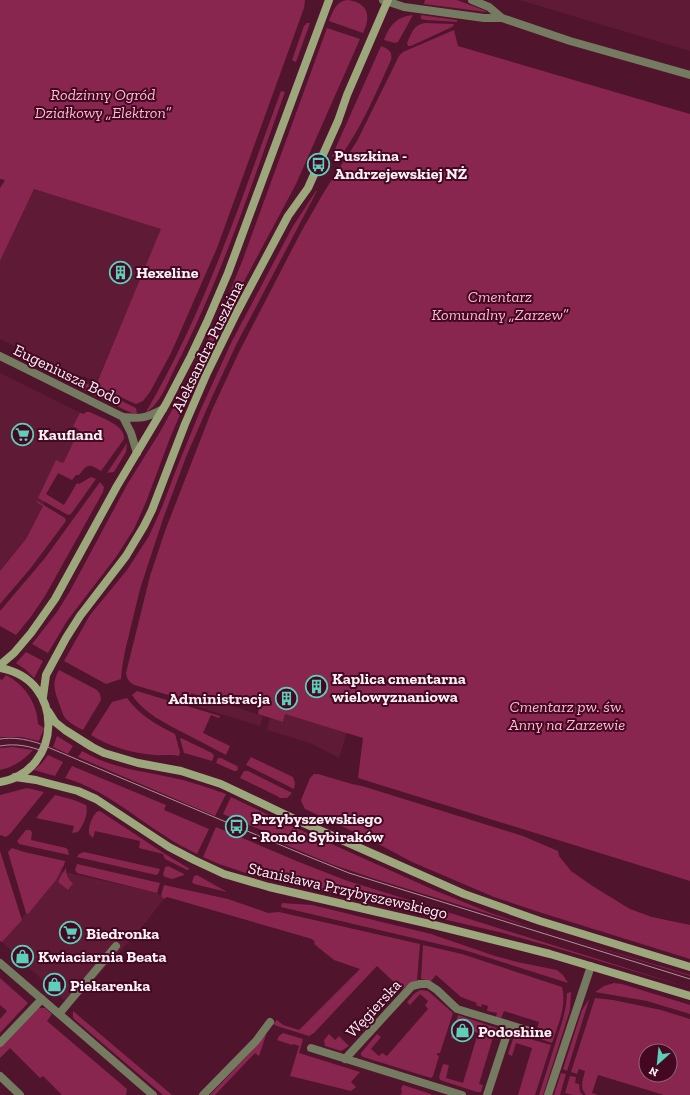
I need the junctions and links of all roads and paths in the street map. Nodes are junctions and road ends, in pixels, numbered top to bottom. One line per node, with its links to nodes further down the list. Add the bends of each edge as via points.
1 (322, 0): 5 (street)
2 (329, 0): 5 (main road, Aleksandra Puszkina)
3 (472, 0): 6 (street, via 489,6)
4 (386, 1): 6 (street, via 404,7 484,18); 14 (main road, Aleksandra Puszkina, via 308,188 288,216 207,373 152,510 126,556 70,632 46,675)
5 (325, 9): 9 (main road, Aleksandra Puszkina, via 228,273 191,356)
6 (502, 18): 7 (street, via 570,41)
7 (690, 75)
8 (0, 356): 10 (street, Eugeniusza Bodo)
9 (163, 409): 10 (street, Eugeniusza Bodo, via 139,419); 11 (main road, Aleksandra Puszkina)
10 (123, 417): 11 (street, Eugeniusza Bodo)
11 (137, 453): 12 (main road, Aleksandra Puszkina, via 52,603 14,653)
12 (0, 665)
13 (0, 668): 14 (main road, via 23,677)
14 (43, 697): 15 (main road)
15 (48, 711): 16 (main road, via 49,726 44,748 32,765); 21 (main road, Stanisława Przybyszewskiego, via 55,722 65,730 104,753 181,771 221,784 471,896 540,921)
16 (16, 777): 17 (main road); 20 (main road, Stanisława Przybyszewskiego, via 78,791 96,799 178,852 231,876)
17 (0, 782)
18 (116, 946): 24 (street)
19 (0, 963): 23 (street)
20 (591, 966): 22 (main road, Stanisława Przybyszewskiego); 37 (street)
21 (690, 967)
22 (690, 996)
23 (42, 999): 24 (street); 28 (street)
24 (59, 1014): 33 (street)
25 (270, 1022): 34 (street, via 256,1041)
26 (510, 1025): 27 (street, Węgierska); 30 (street, Węgierska, via 457,1009 437,990 428,984 420,984 412,986); 36 (street)
27 (533, 1032)
28 (0, 1043)
29 (311, 1048): 30 (street, Węgierska)
30 (345, 1059): 35 (street, Węgierska)
31 (0, 1076): 32 (street)
32 (20, 1095)
33 (154, 1095)
34 (203, 1095)
35 (462, 1095)
36 (487, 1095)
37 (548, 1095)

